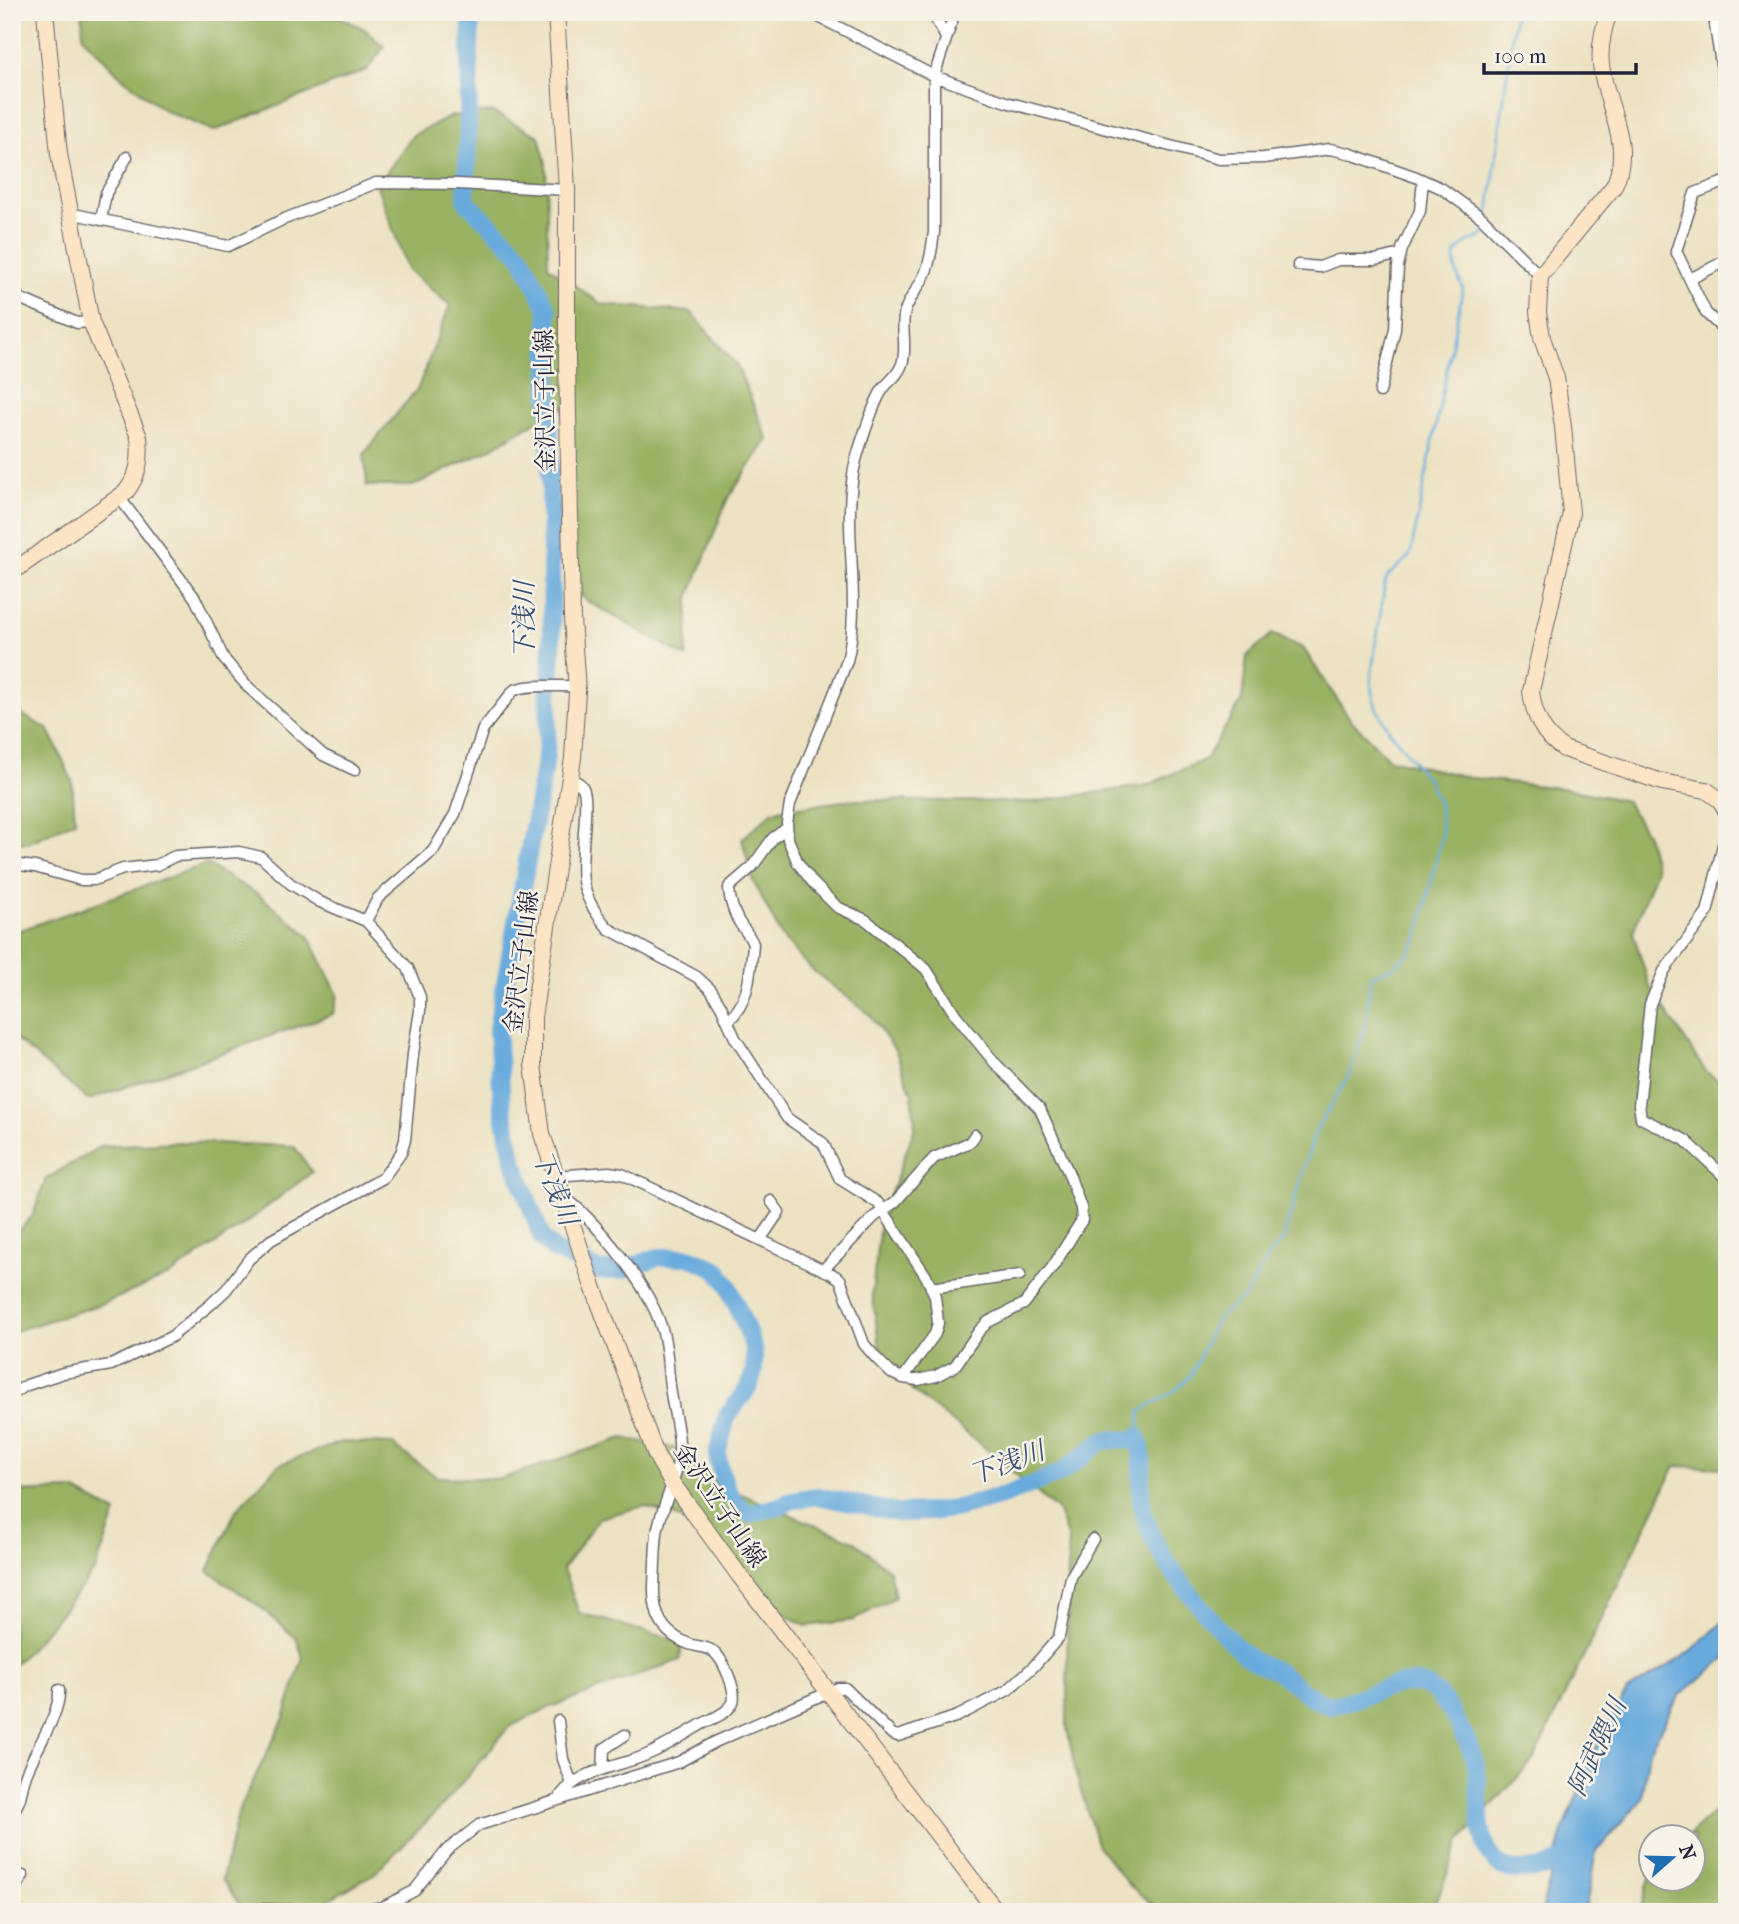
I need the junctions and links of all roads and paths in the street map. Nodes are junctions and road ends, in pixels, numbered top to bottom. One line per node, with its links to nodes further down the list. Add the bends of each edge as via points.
1 (45, 12): 15 (street)
2 (556, 12): 14 (street, 金沢立子山線)
3 (809, 12): 9 (street)
4 (932, 12): 8 (street)
5 (955, 12): 8 (street)
6 (1609, 12): 20 (street, via 1601,66 1623,148 1620,173)
7 (1716, 12): 10 (street, via 1714,26)
8 (946, 38): 9 (street)
9 (934, 76): 12 (street, via 1006,102 1219,159 1330,149); 32 (street, via 931,253 905,311 902,364 883,388 853,475 852,641 797,783)
10 (1727, 102)
11 (127, 157): 16 (street, via 106,194)
12 (1423, 180): 17 (street, via 1420,211); 20 (street, via 1481,217)
13 (1727, 181): 21 (street, via 1695,193 1676,251)
14 (567, 190): 16 (street, via 376,183 228,246); 28 (street, 金沢立子山線, via 567,388)
15 (69, 213): 16 (street); 23 (street)
16 (100, 220)
17 (1401, 254): 19 (street, via 1338,260 1320,267); 25 (street, via 1395,329)
18 (1727, 260): 21 (street)
19 (1298, 265)
20 (1540, 276): 31 (street, via 1538,312 1556,378 1571,513 1533,684 1533,708 1544,732 1564,749 1662,782 1706,790)
21 (1690, 279): 24 (street, via 1706,313)
22 (12, 295): 23 (street, via 77,323)
23 (91, 322): 26 (street, via 139,437 134,482)
24 (1727, 333)
25 (1380, 392)
26 (119, 497): 27 (street); 29 (street, via 195,598 224,659 248,687 323,755)
27 (12, 572)
28 (577, 686): 30 (street, 金沢立子山線); 35 (street, via 513,691 483,729 454,814 433,851 378,898)
29 (355, 770)
30 (569, 779): 36 (street, via 584,789 583,883 598,917 609,929 697,977 711,990); 38 (street, 金沢立子山線, via 533,1017 533,1065 542,1134)
31 (1727, 811)
32 (787, 828): 36 (street, via 729,887 740,924 753,944 745,998); 47 (street, via 798,863 814,884 836,907 866,920 926,969 955,1014 1040,1109 1081,1208 1082,1220 1024,1304 988,1322 946,1373 927,1379)
33 (1727, 828): 39 (street, via 1707,913 1664,971 1650,1004 1639,1105 1642,1118 1685,1140)
34 (12, 864): 35 (street, via 94,880 123,869 158,865 175,856 239,852 261,857 320,902)
35 (366, 920): 48 (street, via 408,968 420,997 405,1140 389,1172 271,1240 249,1259 226,1290 171,1336 119,1362 63,1373)
36 (728, 1021): 42 (street, via 787,1118 823,1143 840,1179)
37 (975, 1135): 42 (street, via 970,1142 934,1158)
38 (555, 1177): 40 (street, 金沢立子山線); 43 (street, via 622,1174)
39 (1727, 1179)
40 (561, 1194): 49 (street, 金沢立子山線, via 656,1455); 49 (street, via 630,1268 662,1328 680,1438)
41 (771, 1201): 43 (street, via 779,1212)
42 (883, 1211): 44 (street); 46 (street)
43 (760, 1240): 44 (street)
44 (823, 1270): 47 (street, via 840,1279 864,1344 891,1373)
45 (1020, 1275): 46 (street)
46 (931, 1288): 47 (street, via 939,1323)
47 (904, 1378)
48 (12, 1394)
49 (672, 1483): 52 (street, 金沢立子山線); 55 (street, via 657,1531 656,1608 669,1634 717,1654 733,1688 733,1703 649,1755)
50 (1093, 1539): 52 (street, via 1071,1577 1059,1637 1008,1690 958,1716 902,1737 892,1734 845,1688)
51 (59, 1690): 58 (street, via 58,1705)
52 (829, 1691): 57 (street, via 679,1762); 62 (street, 金沢立子山線)
53 (558, 1721): 56 (street, via 562,1759)
54 (625, 1735): 55 (street, via 604,1748)
55 (603, 1769): 56 (street)
56 (572, 1784): 57 (street)
57 (561, 1798): 61 (street, via 479,1825 437,1860 414,1891 383,1907)
58 (12, 1813)
59 (23, 1876): 60 (street)
60 (12, 1892)
61 (218, 1912)
62 (997, 1912)

